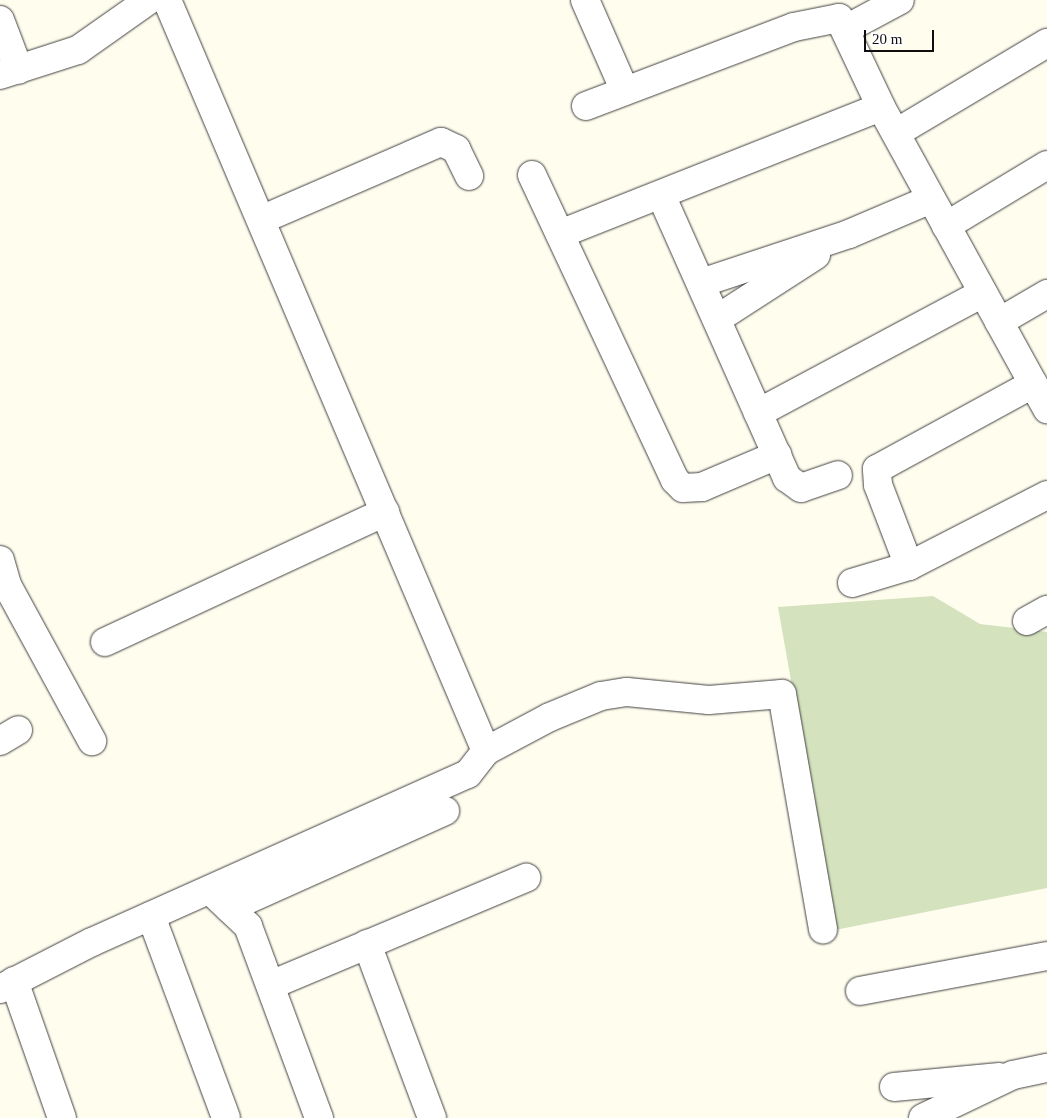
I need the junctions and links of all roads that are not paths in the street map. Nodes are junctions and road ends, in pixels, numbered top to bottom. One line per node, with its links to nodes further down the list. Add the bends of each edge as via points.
1 (149, 0): 8 (street, via 78,50)
2 (167, 0): 18 (street)
3 (585, 0): 9 (street)
4 (900, 0): 6 (street)
5 (0, 20): 8 (street)
6 (846, 30): 9 (street, via 839,18 823,18); 11 (street)
7 (1047, 43): 12 (street)
8 (10, 73)
9 (625, 91): 10 (street)
10 (586, 106)
11 (882, 107): 12 (street); 16 (street)
12 (896, 133): 17 (street)
13 (1047, 165): 19 (street)
14 (532, 175): 20 (street)
15 (468, 176): 18 (street, via 456,149 441,142)
16 (661, 195): 20 (street); 22 (street)
17 (931, 199): 19 (street); 21 (street)
18 (264, 219): 33 (street)
19 (946, 226): 23 (street)
20 (560, 234): 30 (street, via 683,488 702,487)
21 (849, 234): 22 (street); 25 (street)
22 (700, 283): 25 (street)
23 (983, 293): 26 (street); 29 (street)
24 (1047, 294): 26 (street)
25 (717, 319): 29 (street)
26 (999, 322): 27 (street)
27 (1033, 384): 28 (street); 34 (street, via 877,469 878,485)
28 (1047, 409)
29 (758, 413): 30 (street)
30 (777, 455): 31 (street, via 787,478 801,488)
31 (838, 475)
32 (1047, 495): 34 (street)
33 (385, 512): 37 (street); 39 (street)
34 (909, 566): 36 (street)
35 (2, 577): 38 (street)
36 (852, 583)
37 (105, 642)
38 (92, 741)
39 (486, 751): 42 (street, via 468,774); 44 (street, via 601,696 639,692 709,700 782,694)
40 (445, 812): 42 (street)
41 (526, 878): 45 (street)
42 (220, 899): 43 (street); 48 (street, via 248,926)
43 (151, 916): 47 (street); 55 (street)
44 (823, 929)
45 (367, 944): 48 (street); 57 (street)
46 (1047, 956): 49 (street)
47 (7, 985): 54 (street)
48 (270, 985): 56 (street)
49 (860, 991)
50 (1047, 1068): 51 (street)
51 (1013, 1076): 52 (street); 53 (street)
52 (894, 1087)
53 (960, 1112): 58 (street)
54 (62, 1118)
55 (226, 1118)
56 (319, 1118)
57 (432, 1118)
58 (923, 1118)

